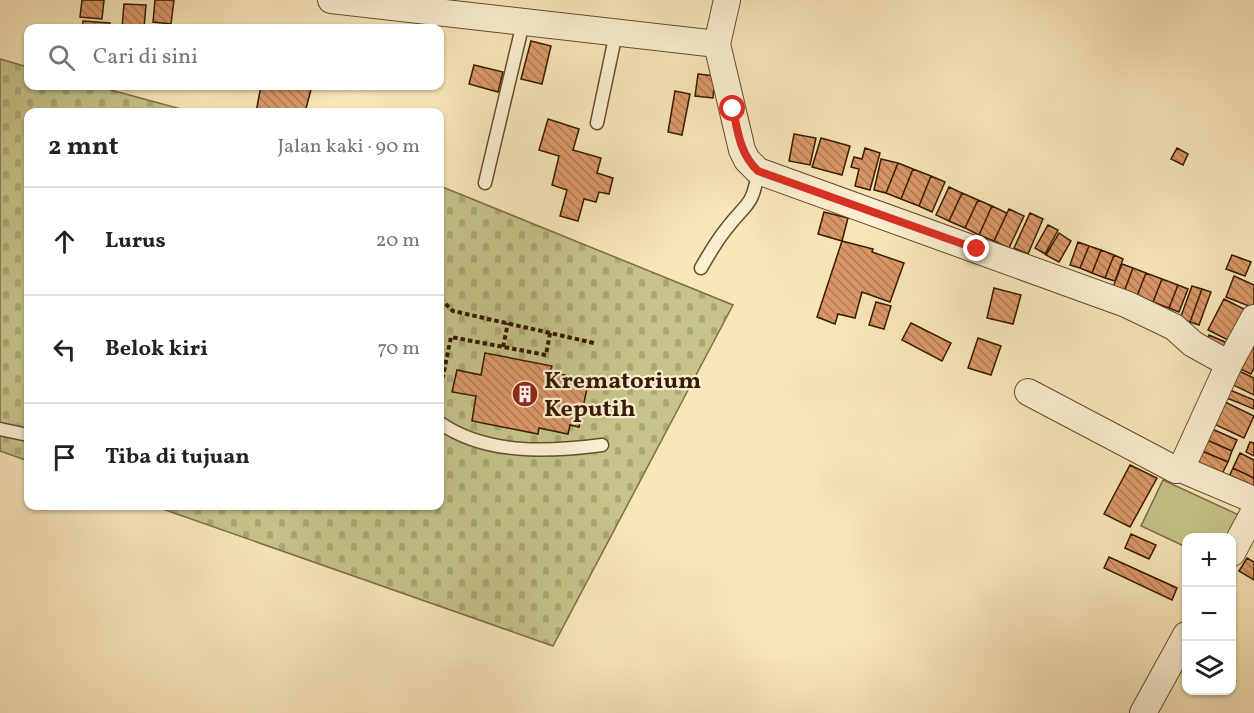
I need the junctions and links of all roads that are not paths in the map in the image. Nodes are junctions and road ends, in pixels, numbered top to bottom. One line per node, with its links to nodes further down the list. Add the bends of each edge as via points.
1 (331, 0): 3 (street)
2 (727, 0): 5 (street)
3 (523, 23): 4 (street); 8 (lane)
4 (616, 33): 5 (street); 6 (lane)
5 (717, 44): 7 (street, via 742,150)
6 (597, 123)
7 (758, 171): 9 (lane, via 749,205 729,225); 11 (street, via 1126,304 1174,327 1193,345)
8 (485, 183)
9 (701, 268)
10 (1254, 318): 11 (street)
11 (1229, 364): 17 (street)
12 (1028, 392): 17 (street, via 1176,470)
13 (444, 426): 16 (lane, via 459,436 515,448 557,451)
14 (0, 429): 15 (lane)
15 (24, 434)
16 (602, 445)
17 (1181, 469): 18 (street)
18 (1254, 500)
19 (1254, 512): 20 (street)
20 (1236, 546)
21 (1183, 641): 22 (street)
22 (1143, 713)

